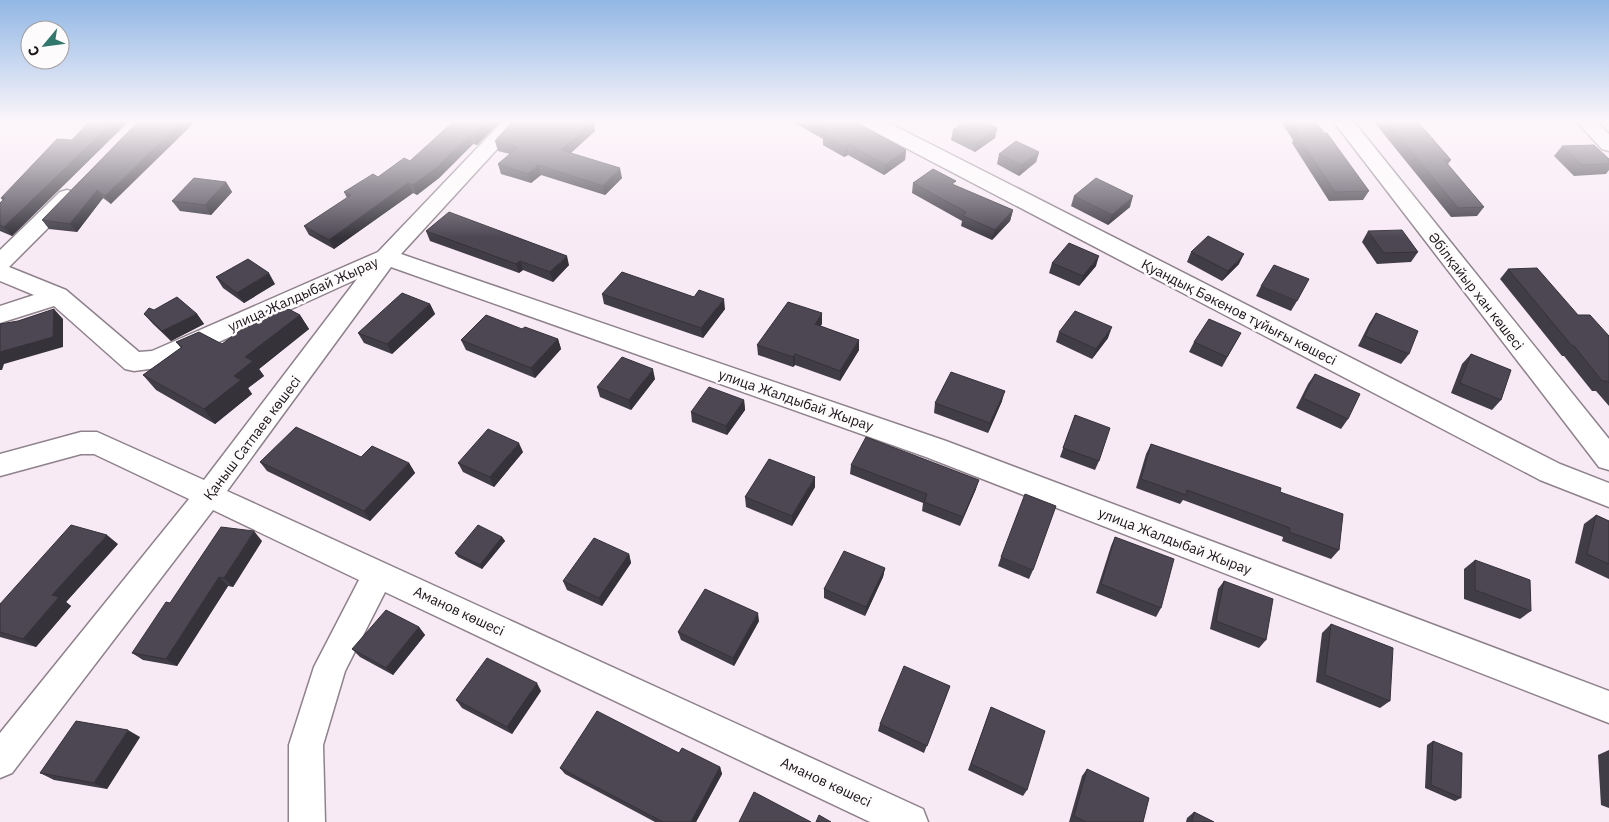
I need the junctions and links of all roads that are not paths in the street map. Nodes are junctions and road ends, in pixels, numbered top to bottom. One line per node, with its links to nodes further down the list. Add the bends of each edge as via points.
1 (477, 160): 5 (street, Қаныш Сатпаев көшесі)
2 (945, 160): 13 (street, Қуандық Бәкенов тұйығы көшесі, via 1550,472)
3 (1373, 160): 10 (street, Әбілқайыр хан көшесі)
4 (78, 186): 6 (street)
5 (386, 257): 8 (street, улица Жалдыбай Жырау, via 155,360 134,362); 12 (street, Қаныш Сатпаев көшесі); 15 (street, улица Жалдыбай Жырау, via 936,449)
6 (0, 263)
7 (0, 272): 8 (street, улица Жалдыбай Жырау)
8 (58, 296): 9 (street)
9 (0, 315)
10 (1609, 459)
11 (0, 465): 12 (street, Аманов көшесі, via 81,443 96,443)
12 (210, 494): 14 (street, Аманов көшесі); 16 (street, Қаныш Сатпаев көшесі)
13 (1609, 495)
14 (378, 574): 17 (street, via 330,667 306,745); 18 (street, Аманов көшесі)
15 (1609, 707)
16 (0, 762)
17 (307, 822)
18 (910, 822)

